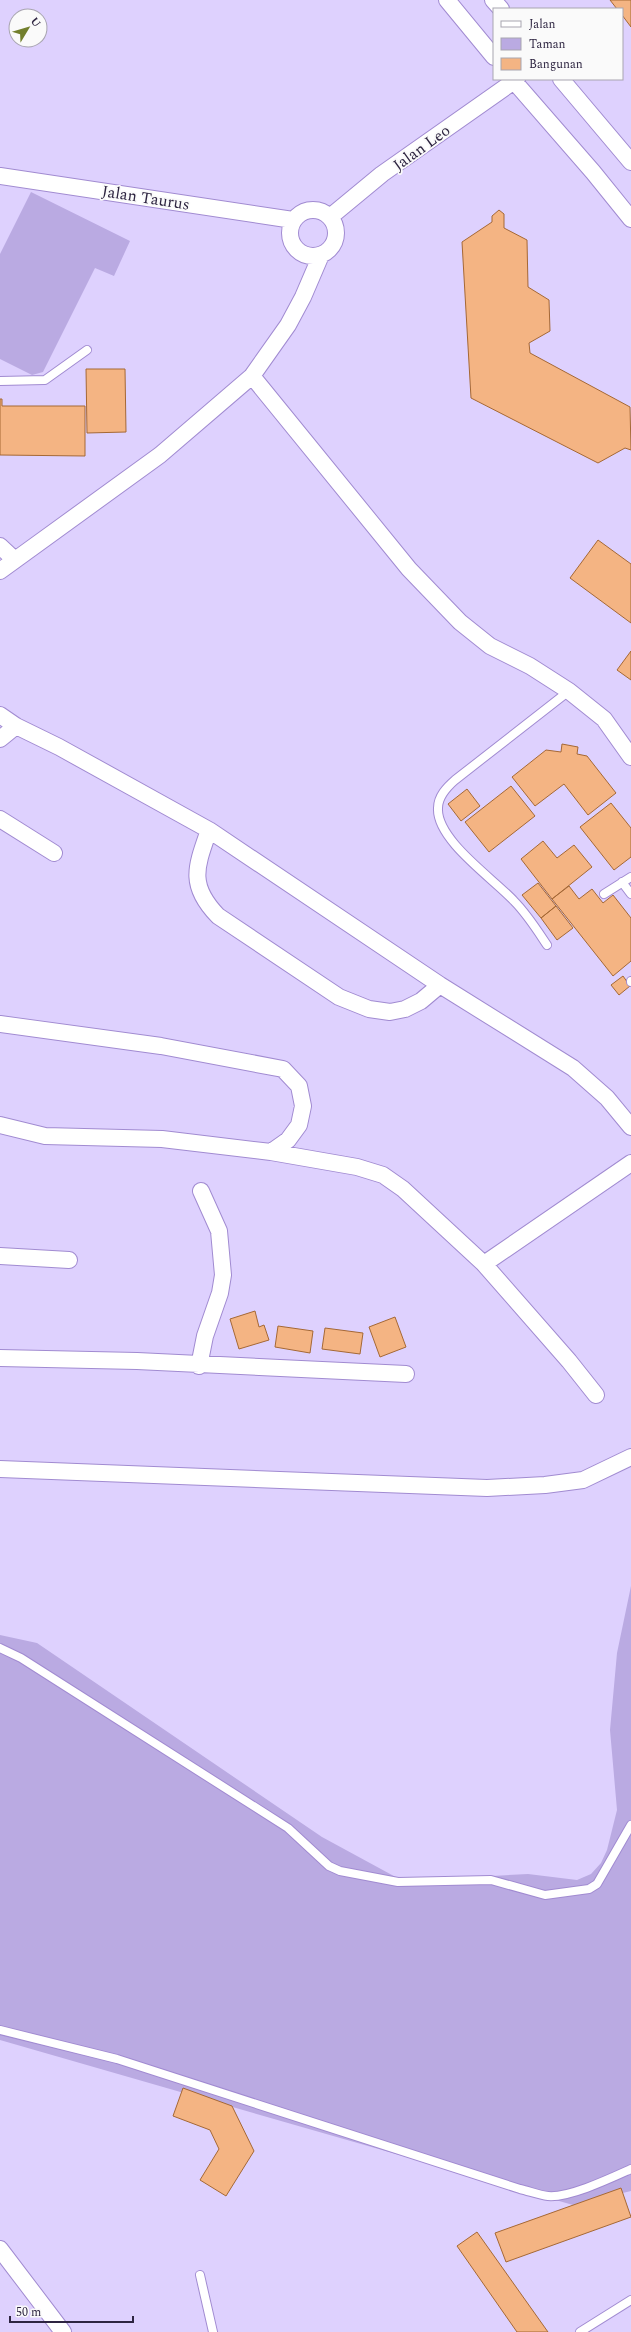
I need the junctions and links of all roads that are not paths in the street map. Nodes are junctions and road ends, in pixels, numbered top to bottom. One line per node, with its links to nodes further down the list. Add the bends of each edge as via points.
1 (447, 0): 4 (street)
2 (493, 0): 3 (street)
3 (500, 8)
4 (493, 56)
5 (514, 80): 9 (street, Jalan Leo, via 382,174); 10 (street)
6 (562, 80): 7 (street)
7 (631, 162)
8 (0, 176): 11 (street, Jalan Taurus)
9 (330, 217): 11 (street, via 315,209 303,212); 12 (street, via 336,231 335,242 328,251)
10 (631, 219)
11 (293, 220): 12 (street, via 289,234 294,247 307,255)
12 (321, 254): 14 (street, via 288,325)
13 (87, 350): 15 (lane, via 45,380)
14 (252, 376): 17 (street, via 160,455); 19 (street, via 409,569 460,622 490,646 530,666)
15 (0, 381)
16 (0, 546): 17 (street)
17 (15, 560): 18 (street)
18 (0, 571)
19 (569, 691): 23 (street, via 604,719); 31 (lane, via 455,780 443,792 438,807 440,823 452,839 474,866 513,900)
20 (0, 715): 21 (street)
21 (16, 726): 22 (street); 25 (street, via 60,747)
22 (0, 739)
23 (631, 757)
24 (0, 819): 26 (street)
25 (209, 830): 32 (street); 32 (street, via 197,864 201,893 206,904 218,916 338,997 369,1009 390,1012 405,1010)
26 (54, 853)
27 (631, 877): 28 (lane)
28 (622, 882): 29 (lane); 30 (lane)
29 (604, 894)
30 (631, 894)
31 (548, 945)
32 (440, 985): 35 (street, via 573,1068 606,1098)
33 (0, 1024): 36 (street, via 160,1046 283,1069 299,1086 303,1106 299,1125 288,1140)
34 (0, 1125): 36 (street, via 45,1136 162,1139)
35 (631, 1128)
36 (272, 1152): 41 (street, via 383,1174 403,1189)
37 (631, 1163): 41 (street)
38 (201, 1191): 43 (street, via 219,1231 223,1275)
39 (0, 1256): 40 (street)
40 (70, 1260)
41 (484, 1264): 45 (street)
42 (0, 1358): 43 (street)
43 (199, 1366): 44 (street)
44 (406, 1374)
45 (596, 1395)
46 (631, 1457): 47 (street, via 583,1480 487,1488)
47 (0, 1469)
48 (0, 1648): 49 (lane, via 21,1658 217,1781 288,1828 329,1866 340,1871 398,1882 491,1880 545,1895 575,1892 597,1884)
49 (631, 1825)
50 (0, 2030): 51 (lane, via 117,2059 548,2196 562,2194)
51 (631, 2169)
52 (0, 2250): 55 (street)
53 (200, 2275): 56 (lane)
54 (631, 2300): 57 (lane)
55 (63, 2332)
56 (213, 2332)
57 (580, 2332)

